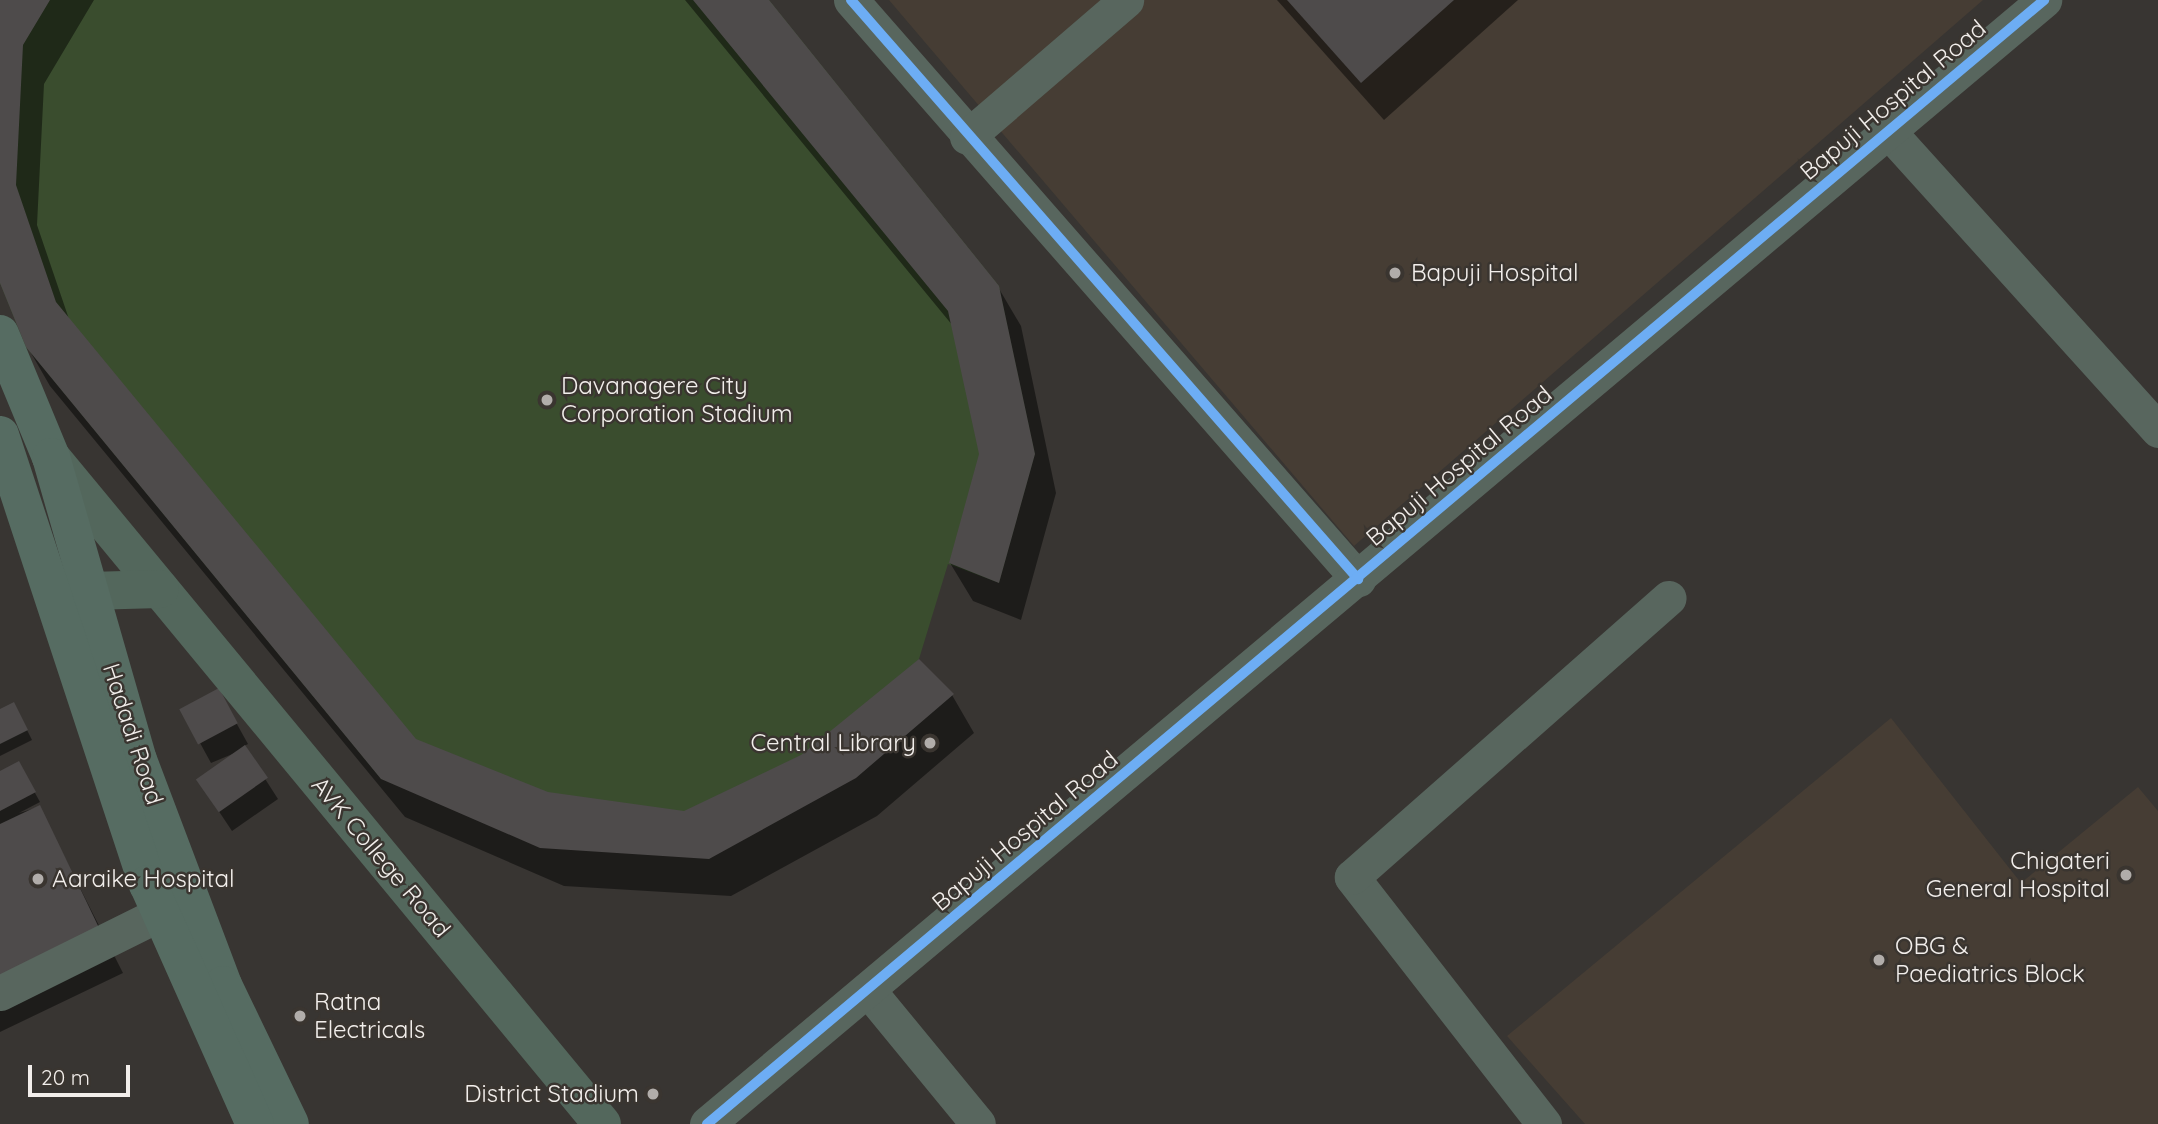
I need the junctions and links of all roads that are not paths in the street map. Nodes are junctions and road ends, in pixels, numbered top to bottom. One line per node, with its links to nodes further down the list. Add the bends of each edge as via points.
1 (851, 0): 5 (street)
2 (1126, 0): 5 (street)
3 (2044, 0): 4 (street, Bapuji Hospital Road)
4 (1888, 131): 7 (street); 10 (street, Bapuji Hospital Road)
5 (967, 137): 10 (street)
6 (0, 334): 9 (main road, Hadadi Road)
7 (2154, 418)
8 (0, 435): 12 (main road)
9 (51, 457): 11 (main road, AVK College Road); 12 (main road, Hadadi Road)
10 (1358, 579): 15 (street, Bapuji Hospital Road)
11 (160, 589): 12 (main road); 19 (main road, AVK College Road)
12 (71, 595): 14 (main road, Hadadi Road, via 138,760)
13 (1669, 598): 22 (street, via 1352,877)
14 (176, 906): 16 (street); 17 (main road); 18 (main road, Hadadi Road, via 223,985)
15 (867, 990): 20 (street, Bapuji Hospital Road); 21 (street)
16 (0, 993)
17 (255, 1124)
18 (290, 1124)
19 (602, 1124)
20 (707, 1124)
21 (978, 1124)
22 (1544, 1124)

